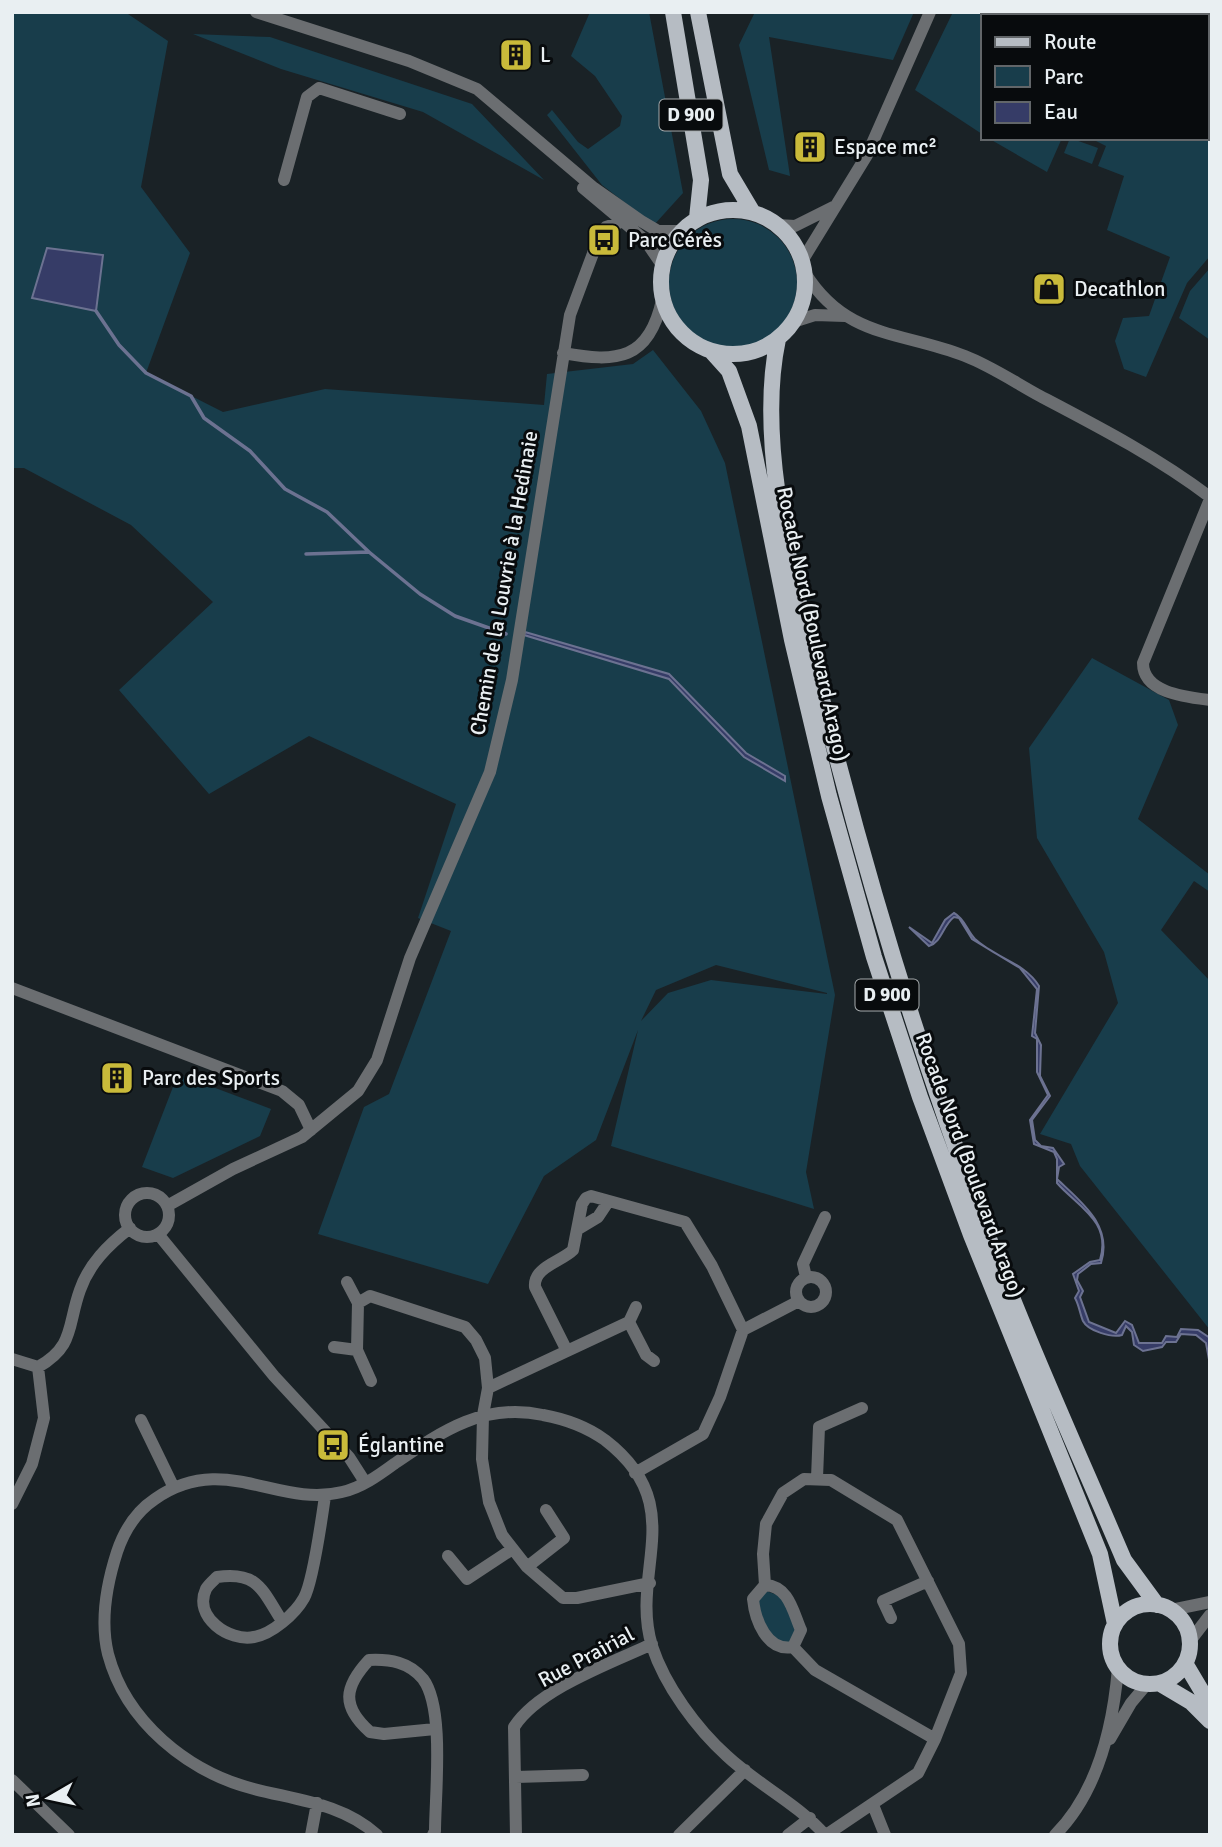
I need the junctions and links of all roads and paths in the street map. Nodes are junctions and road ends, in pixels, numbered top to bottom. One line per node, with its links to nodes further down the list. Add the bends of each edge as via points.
1 (256, 12): 6 (street, via 440,71 477,89)
2 (673, 12): 10 (main road, D 900, via 699,167)
3 (698, 12): 9 (main road, D 900, via 730,174)
4 (930, 12): 8 (street)
5 (400, 114): 7 (street, via 319,88 313,90 307,97)
6 (528, 133): 11 (street); 13 (street, via 641,221 658,231)
7 (284, 180)
8 (846, 192): 12 (street, via 820,216 795,226); 15 (street)
9 (752, 211): 10 (main road, via 715,211); 12 (main road)
10 (697, 218): 13 (main road)
11 (621, 222): 14 (street, via 645,240); 21 (street, Chemin de la Louvrie à la Hedinaie, via 601,232 570,315)
12 (778, 225): 15 (main road, via 797,247)
13 (681, 231): 14 (main road)
14 (662, 265): 16 (main road)
15 (804, 267): 17 (street, via 821,298); 18 (main road, via 803,299)
16 (662, 300): 20 (main road, via 680,332); 21 (street, via 651,336 631,351 604,357)
17 (845, 316): 18 (street, via 815,315); 22 (street, via 901,340 965,356 1129,443)
18 (793, 322): 19 (main road)
19 (778, 339): 20 (main road, via 734,355); 64 (main road, Rocade Nord (Boulevard Arago) / D 900, via 770,396 771,429 789,554 888,950 986,1230 1124,1560)
20 (711, 351): 68 (main road, Rocade Nord (Boulevard Arago) / D 900, via 729,372 749,426 795,653 874,957 971,1235 1100,1554)
21 (563, 353): 25 (street, Chemin de la Louvrie à la Hedinaie, via 512,680 490,772 410,958 377,1060 358,1091)
22 (1210, 498): 23 (street, via 1143,663 1147,680 1185,697)
23 (1210, 700)
24 (12, 988): 25 (street, via 282,1091 299,1105)
25 (311, 1130): 27 (street, Chemin de la Louvrie à la Hedinaie)
26 (608, 1202): 30 (street, via 598,1217); 30 (street, via 586,1198); 38 (street, via 685,1222)
27 (167, 1206): 29 (street, via 152,1193 133,1198 125,1215); 31 (street, via 169,1219)
28 (825, 1217): 32 (street, via 803,1265)
29 (130, 1228): 31 (street, via 146,1237); 44 (street, via 95,1260 80,1289 61,1352)
30 (578, 1229): 41 (street, via 573,1250 534,1279)
31 (158, 1234): 52 (street, via 274,1376 349,1457)
32 (806, 1278): 34 (street, via 796,1288); 34 (street, via 820,1280 826,1294 817,1306)
33 (347, 1282): 35 (street)
34 (799, 1301): 38 (street)
35 (358, 1303): 40 (street); 46 (street, via 370,1296 465,1327 485,1358)
36 (636, 1307): 37 (street)
37 (629, 1322): 41 (street); 43 (street)
38 (743, 1330): 50 (street, via 703,1434)
39 (334, 1347): 40 (street)
40 (357, 1350): 45 (street)
41 (567, 1351): 46 (street)
42 (12, 1359): 44 (street)
43 (654, 1361)
44 (38, 1367): 55 (street, via 44,1418 32,1464)
45 (371, 1381)
46 (488, 1388): 48 (street)
47 (862, 1408): 51 (street, via 819,1427)
48 (483, 1415): 50 (street, via 524,1411 572,1423 604,1439); 52 (street, via 446,1429); 57 (street, via 482,1459 489,1502)
49 (141, 1420): 53 (street)
50 (635, 1473): 61 (street, via 651,1505)
51 (817, 1478): 60 (street, via 855,1492 897,1520); 62 (street, via 804,1479 783,1493 766,1524)
52 (365, 1482): 54 (street)
53 (174, 1488): 54 (street, via 225,1478); 84 (street, via 149,1503 128,1527 111,1569 104,1625 120,1685 156,1733 195,1766 251,1789)
54 (325, 1496): 67 (street, via 305,1596)
55 (12, 1504)
56 (546, 1510): 59 (street, via 564,1538)
57 (511, 1550): 58 (street, via 467,1579); 59 (street)
58 (448, 1556)
59 (527, 1567): 61 (street, via 563,1598)
60 (928, 1581): 66 (street, via 883,1601); 78 (street, via 959,1644 961,1672)
61 (650, 1583): 70 (street)
62 (765, 1585): 71 (street, via 781,1589 787,1597 801,1630); 71 (street, via 753,1599 754,1610 769,1641)
63 (1210, 1602): 64 (street)
64 (1164, 1607): 68 (main road, via 1133,1608); 69 (main road, via 1187,1629)
65 (1210, 1615): 69 (street)
66 (891, 1618)
67 (282, 1621): 67 (street, via 252,1638 232,1635 211,1623 205,1608 206,1590 217,1577 247,1576 259,1585)
68 (1115, 1625): 73 (main road, via 1110,1647)
69 (1189, 1641): 72 (main road)
70 (652, 1644): 80 (street, via 694,1721); 82 (street, Rue Prairial, via 569,1684 522,1716 514,1727)
71 (793, 1647): 78 (street, via 814,1670)
72 (1185, 1663): 74 (main road, via 1178,1672); 75 (main road)
73 (1118, 1668): 74 (main road, via 1126,1676); 79 (street)
74 (1153, 1683): 76 (main road, via 1191,1702); 79 (street, via 1131,1703)
75 (1210, 1705)
76 (1210, 1721)
77 (435, 1729): 77 (street, via 434,1703 424,1680 406,1665 369,1660 355,1675 348,1693 351,1706 370,1732); 90 (street)
78 (935, 1739): 85 (street, via 918,1773)
79 (1103, 1751): 96 (street, via 1084,1795)
80 (746, 1770): 86 (street); 92 (street)
81 (583, 1775): 82 (street)
82 (516, 1777): 91 (street, Rue Prairial)
83 (12, 1780): 87 (street)
84 (317, 1803): 88 (street); 89 (street, via 362,1822)
85 (873, 1805): 94 (street); 95 (street)
86 (810, 1818): 93 (street); 94 (street)
87 (69, 1835)
88 (311, 1835)
89 (377, 1835)
90 (433, 1835)
91 (516, 1835)
92 (679, 1835)
93 (788, 1835)
94 (825, 1835)
95 (885, 1835)
96 (1055, 1835)

